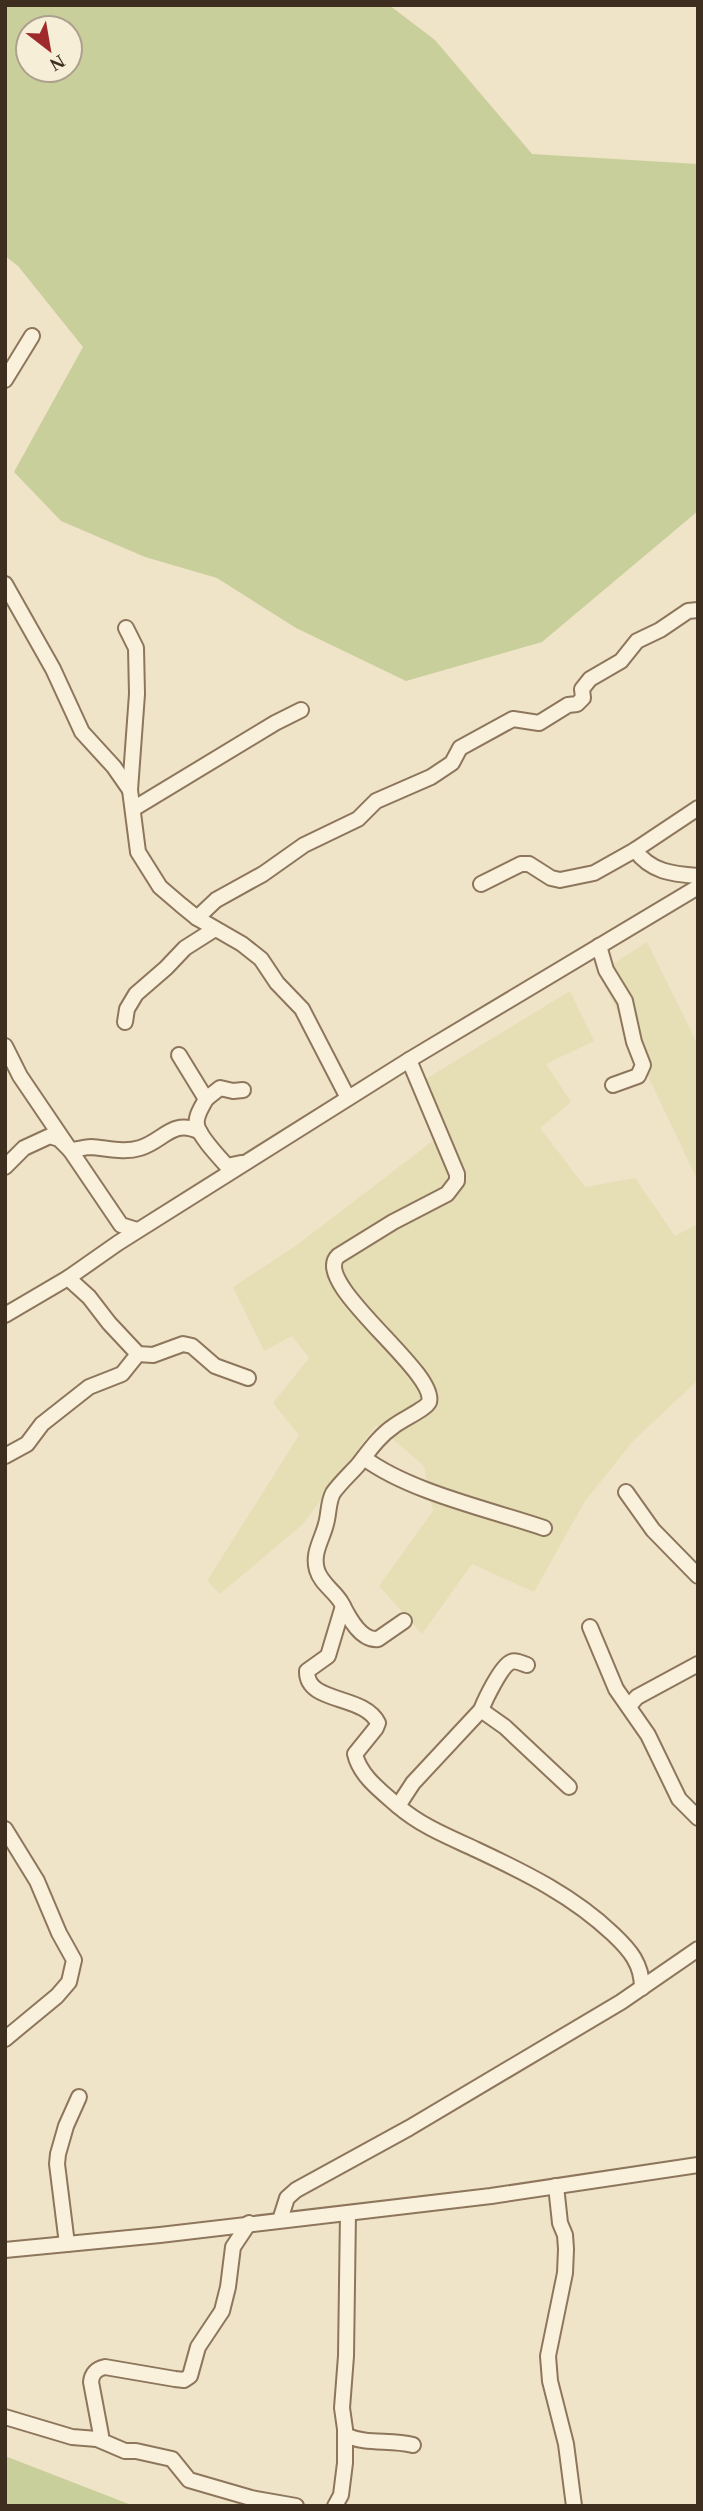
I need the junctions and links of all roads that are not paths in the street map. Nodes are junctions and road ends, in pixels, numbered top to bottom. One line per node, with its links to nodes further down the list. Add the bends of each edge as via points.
1 (32, 336): 2 (street)
2 (5, 380)
3 (5, 584): 7 (street, via 82,732)
4 (698, 610): 14 (street, via 688,611 637,641 621,661 590,679 576,704 539,723 513,719 460,748 452,763 304,845 216,900)
5 (126, 628): 7 (street, via 135,642 137,679)
6 (301, 710): 8 (street)
7 (130, 790): 8 (street)
8 (133, 808): 14 (street, via 138,852 146,866 160,887)
9 (698, 808): 10 (street)
10 (635, 850): 11 (street, via 643,861 665,873); 12 (street, via 594,873 560,880 521,864)
11 (698, 876)
12 (481, 884)
13 (698, 887): 16 (street)
14 (197, 918): 15 (street)
15 (215, 929): 17 (street, via 185,948 136,994); 23 (street, via 261,960 302,1009)
16 (600, 946): 20 (street); 21 (street, via 606,970 625,1001 643,1065 638,1076)
17 (125, 1022)
18 (5, 1046): 26 (street)
19 (179, 1055): 24 (street)
20 (409, 1060): 23 (street); 37 (street, via 457,1181 447,1194 334,1260 335,1275 407,1362 430,1400 393,1426)
21 (613, 1085)
22 (243, 1090): 24 (street, via 220,1088)
23 (348, 1098): 27 (street)
24 (206, 1099): 25 (street, via 196,1124)
25 (200, 1132): 26 (street, via 175,1128 141,1148); 27 (street, via 227,1166)
26 (70, 1150): 28 (street, via 50,1136 24,1148); 29 (street)
27 (252, 1158): 30 (street)
28 (5, 1167)
29 (121, 1226): 30 (street); 31 (street)
30 (137, 1230): 31 (street)
31 (118, 1242): 32 (street)
32 (68, 1278): 33 (street); 34 (street)
33 (5, 1315)
34 (138, 1354): 35 (street, via 153,1355 183,1344 215,1366); 36 (street, via 122,1374 89,1387 41,1424 27,1444)
35 (248, 1378)
36 (5, 1456)
37 (364, 1458): 39 (street, via 420,1488); 41 (street, via 331,1498 316,1553 318,1574)
38 (626, 1492): 40 (street, via 653,1530)
39 (544, 1528)
40 (698, 1576)
41 (343, 1606): 42 (street, via 362,1633 373,1639); 49 (street, via 328,1656 307,1671 307,1678 316,1690 353,1702 375,1717 376,1728 355,1754 357,1762)
42 (404, 1621)
43 (590, 1627): 46 (street, via 610,1678)
44 (698, 1664): 46 (street)
45 (527, 1665): 47 (street, via 517,1661 506,1665)
46 (629, 1706): 50 (street, via 679,1799)
47 (481, 1710): 48 (street); 49 (street, via 413,1783)
48 (569, 1787)
49 (398, 1806): 53 (street, via 437,1832 531,1875 567,1897 623,1944)
50 (695, 1811)
51 (5, 1829): 54 (street, via 37,1881 74,1960 69,1982 57,1996)
52 (698, 1949): 53 (street, via 657,1979)
53 (642, 1981): 59 (street, via 409,2128 296,2190 287,2198)
54 (5, 2039)
55 (79, 2097): 61 (street, via 57,2164)
56 (698, 2165): 57 (street)
57 (556, 2186): 58 (street); 69 (street, via 565,2235 565,2273 548,2356)
58 (348, 2213): 59 (street); 64 (street)
59 (280, 2220): 60 (street)
60 (249, 2223): 61 (street); 65 (street, via 233,2247 222,2311 195,2354 190,2376 184,2380 105,2367 92,2375 101,2435)
61 (67, 2244): 62 (street)
62 (5, 2250)
63 (5, 2417): 65 (street, via 72,2437)
64 (345, 2435): 66 (street, via 365,2442); 68 (street, via 341,2495)
65 (97, 2439): 67 (street, via 125,2451 172,2459 189,2480)
66 (413, 2445)
67 (296, 2506)
68 (335, 2506)
69 (574, 2506)

